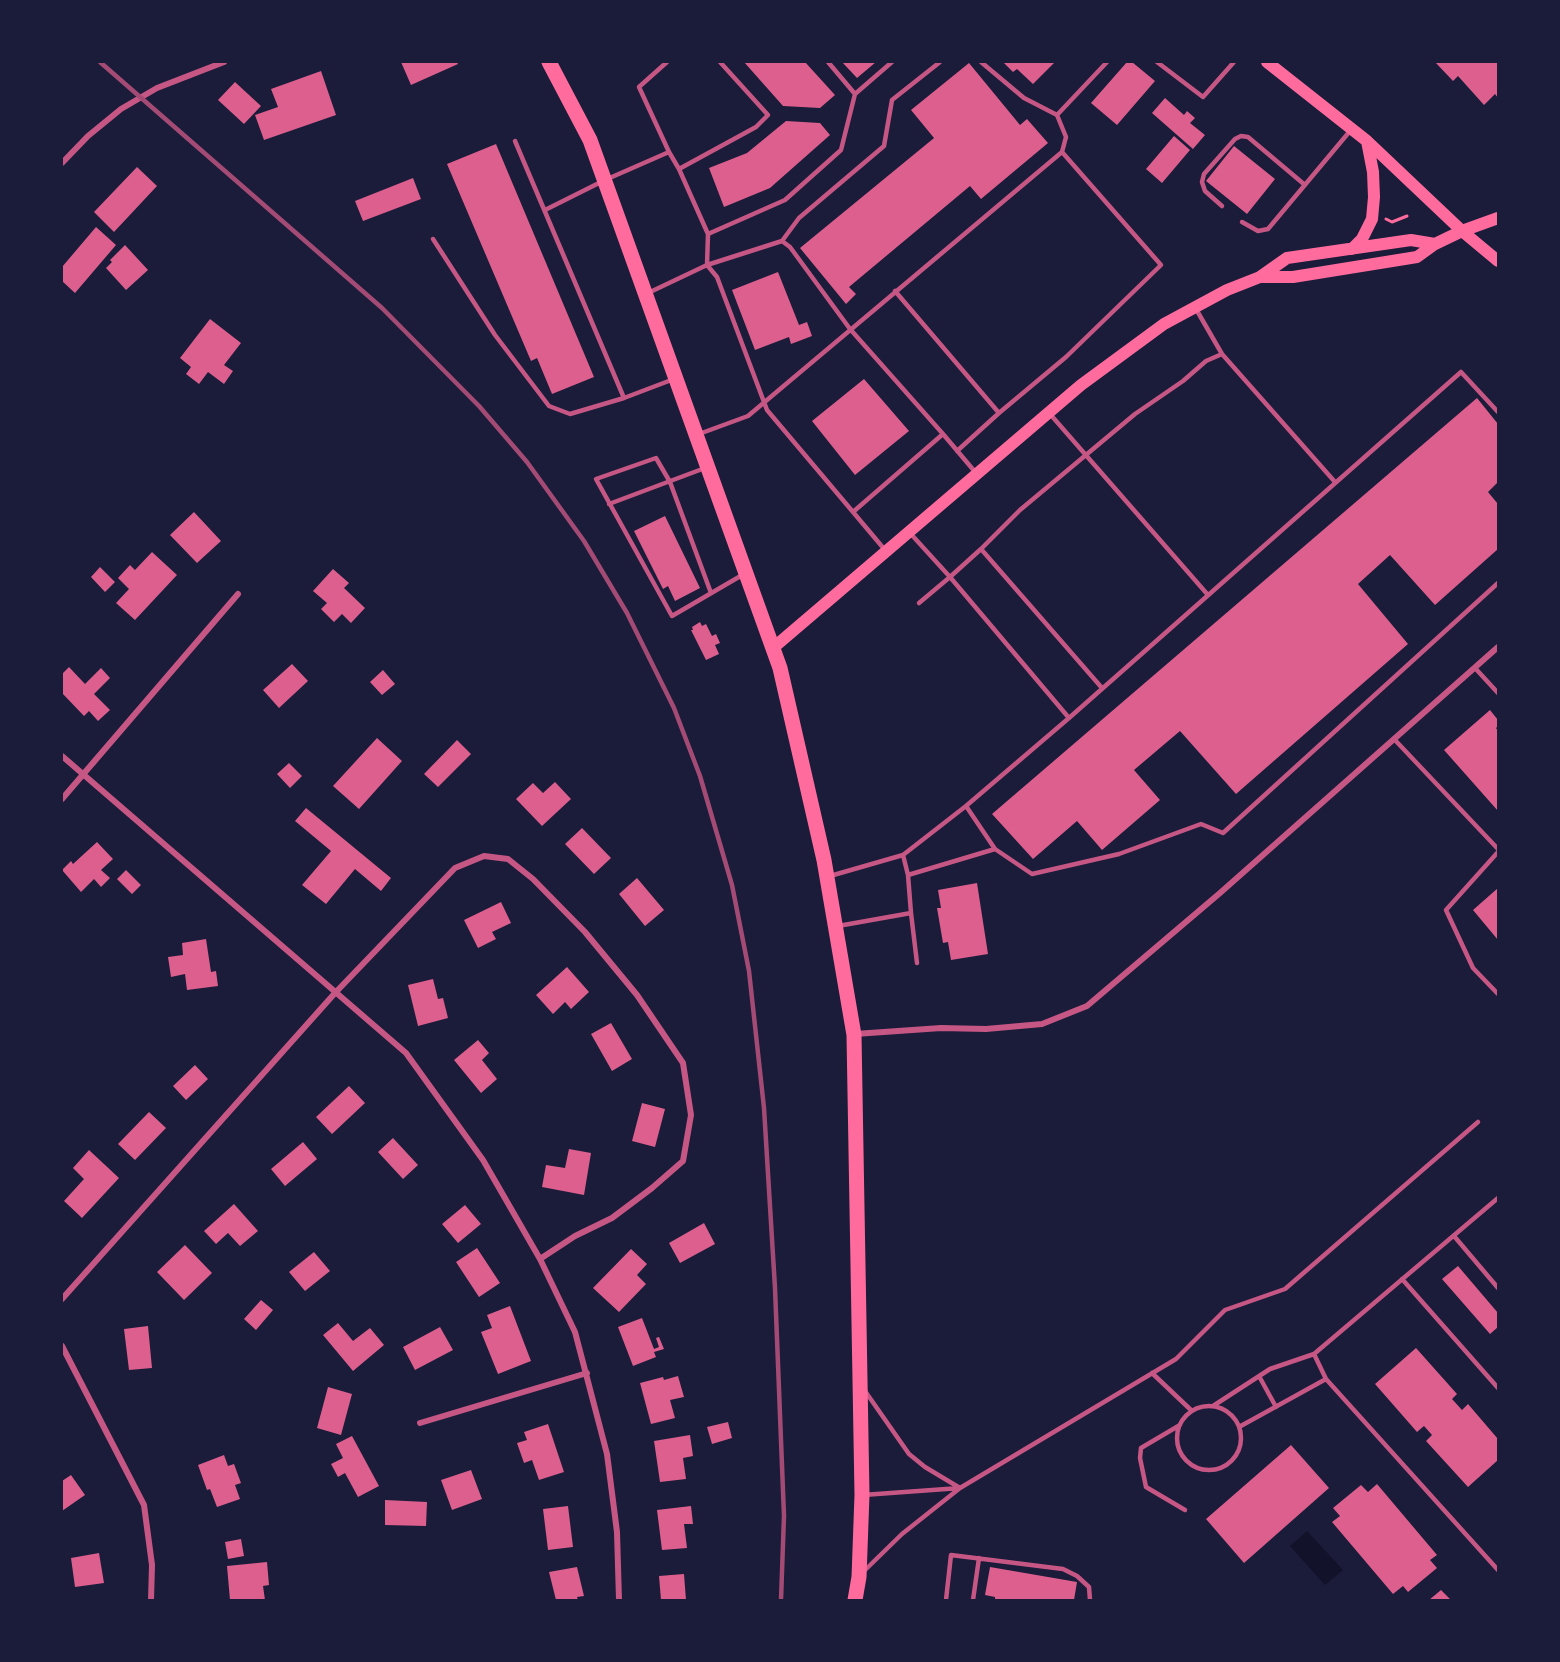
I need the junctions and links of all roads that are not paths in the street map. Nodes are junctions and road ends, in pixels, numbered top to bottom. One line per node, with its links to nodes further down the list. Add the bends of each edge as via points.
1 (224, 62): 20 (street, via 157,88 121,110)
2 (549, 62): 22 (main road, via 590,140)
3 (667, 62): 18 (lane, via 639,87)
4 (720, 62): 21 (lane, via 768,115 756,127)
5 (828, 62): 13 (lane)
6 (892, 62): 13 (lane)
7 (940, 62): 31 (lane, via 892,100 884,146 800,218)
8 (981, 62): 14 (lane, via 1024,98)
9 (1107, 62): 14 (lane)
10 (1157, 62): 11 (lane, via 1203,97)
11 (1234, 62)
12 (1267, 62): 15 (main road)
13 (855, 94): 29 (lane, via 841,150 785,200)
14 (1057, 116): 19 (lane, via 1066,137)
15 (1352, 129): 17 (main road); 23 (lane)
16 (515, 141): 25 (lane)
17 (1367, 141): 28 (main road); 33 (main road, via 1373,172 1372,219)
18 (669, 152): 21 (lane); 22 (lane)
19 (1062, 152): 37 (lane); 46 (lane, via 1161,265 1066,357)
20 (62, 163)
21 (679, 169): 29 (lane)
22 (605, 180): 25 (lane); 38 (main road)
23 (1305, 185): 24 (lane, via 1248,137 1241,136 1204,174 1205,191); 27 (lane, via 1268,230 1258,231)
24 (1222, 206)
25 (545, 210): 43 (lane)
26 (1498, 218): 28 (main road)
27 (1242, 222)
28 (1462, 231): 32 (main road); 34 (main road)
29 (708, 234): 35 (lane)
30 (433, 238): 43 (lane, via 495,335 549,406 570,414)
31 (782, 241): 35 (lane); 40 (lane)
32 (1435, 244): 33 (main road, via 1411,240); 36 (main road, via 1417,257 1293,277)
33 (1352, 249): 36 (main road, via 1287,258)
34 (1498, 261)
35 (707, 265): 38 (lane); 44 (lane, via 717,277)
36 (1260, 277): 39 (main road)
37 (895, 291): 40 (lane); 46 (lane)
38 (646, 294): 42 (main road)
39 (1195, 307): 41 (lane); 47 (main road, via 1164,324)
40 (850, 329): 44 (lane); 48 (lane)
41 (1222, 354): 51 (lane, via 1206,361); 55 (lane)
42 (676, 378): 43 (lane); 49 (main road)
43 (624, 398)
44 (765, 400): 49 (lane, via 748,416); 57 (lane, via 767,410)
45 (1498, 412): 55 (lane, via 1461,372)
46 (999, 413): 50 (lane)
47 (1050, 413): 51 (lane); 53 (main road)
48 (943, 434): 50 (lane); 57 (lane)
49 (697, 435): 52 (main road)
50 (957, 451): 53 (lane)
51 (1085, 455): 59 (lane); 66 (lane)
52 (708, 467): 54 (lane); 61 (main road)
53 (977, 475): 58 (main road)
54 (670, 482): 56 (lane); 56 (lane, via 656,458 596,479); 64 (lane)
55 (1335, 482): 66 (lane)
56 (609, 504): 64 (lane, via 672,616)
57 (852, 512): 60 (lane)
58 (910, 533): 60 (main road); 62 (lane)
59 (981, 549): 62 (lane); 71 (lane)
60 (887, 552): 69 (main road)
61 (746, 573): 64 (lane); 69 (main road)
62 (950, 577): 67 (lane); 73 (lane)
63 (1498, 583): 79 (lane, via 1223,833 1201,824 1119,854 1032,874)
64 (711, 593)
65 (238, 594): 76 (street)
66 (1208, 595): 71 (lane)
67 (919, 603)
68 (1498, 647): 70 (street)
69 (773, 648): 83 (main road)
70 (1475, 668): 72 (lane); 74 (street)
71 (1102, 688): 73 (lane)
72 (1498, 693)
73 (1069, 718): 78 (lane)
74 (1394, 739): 80 (lane); 89 (street, via 1087,1006 1042,1024)
75 (62, 756): 76 (street)
76 (82, 774): 77 (street); 87 (street)
77 (62, 798)
78 (966, 806): 79 (lane); 81 (lane)
79 (995, 849): 82 (lane)
80 (1498, 851): 88 (lane, via 1446,910 1473,968)
81 (903, 855): 82 (lane); 83 (lane)
82 (908, 875): 84 (lane)
83 (827, 877): 85 (main road)
84 (911, 913): 85 (lane); 86 (lane)
85 (835, 926): 89 (main road)
86 (917, 963)
87 (335, 993): 93 (street, via 406,1053 483,1160); 93 (street, via 455,868 484,856 508,859 533,879 585,932 637,995 683,1063 691,1115 683,1161 612,1218); 96 (street)
88 (1498, 994)
89 (854, 1035): 103 (main road)
90 (1478, 1122): 100 (lane, via 1285,1289 1225,1310 1176,1359)
91 (1498, 1198): 92 (lane)
92 (1454, 1236): 94 (lane); 95 (lane)
93 (540, 1259): 99 (street, via 575,1332)
94 (1402, 1280): 98 (lane); 104 (lane)
95 (1498, 1288)
96 (62, 1299)
97 (62, 1346): 117 (street, via 144,1505 152,1565)
98 (1314, 1354): 101 (lane); 102 (lane)
99 (587, 1373): 108 (street); 118 (street, via 607,1454 617,1532)
100 (1152, 1373): 107 (lane); 111 (lane)
101 (1259, 1376): 105 (lane); 106 (lane)
102 (1326, 1380): 106 (lane); 115 (lane)
103 (861, 1385): 111 (lane, via 909,1454); 112 (main road)
104 (1498, 1388)
105 (1212, 1406): 107 (lane); 110 (lane, via 1229,1412)
106 (1276, 1407): 110 (lane)
107 (1192, 1411): 109 (lane)
108 (420, 1423)
109 (1180, 1425): 110 (lane, via 1177,1436 1182,1456 1189,1464 1209,1471 1229,1465 1236,1457 1242,1437); 113 (lane, via 1141,1448 1140,1458 1146,1487)
110 (1239, 1427)
111 (960, 1488): 112 (lane); 116 (lane, via 902,1534)
112 (862, 1495): 116 (main road)
113 (1185, 1510)
114 (979, 1558): 120 (lane, via 951,1555); 121 (lane); 122 (lane, via 1063,1569 1089,1587)
115 (1498, 1570)
116 (859, 1577): 119 (main road)
117 (151, 1600)
118 (619, 1600)
119 (855, 1600)
120 (946, 1600)
121 (973, 1600)
122 (1090, 1600)

